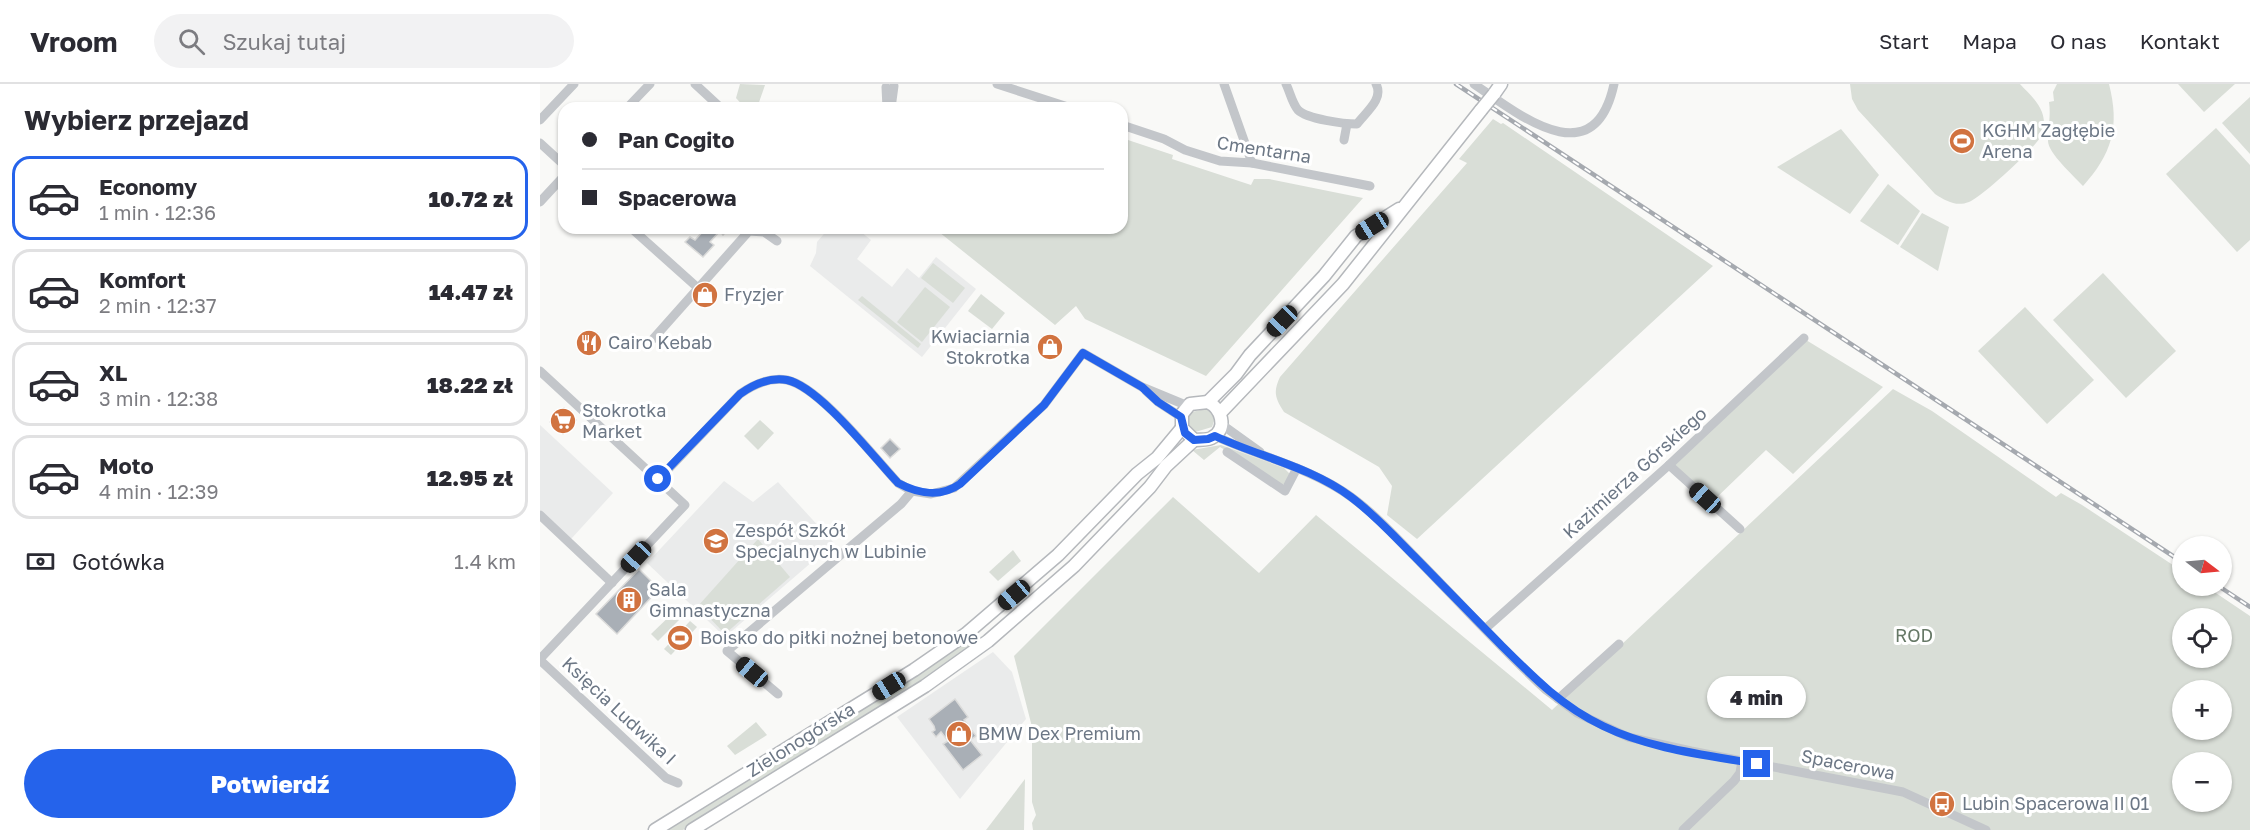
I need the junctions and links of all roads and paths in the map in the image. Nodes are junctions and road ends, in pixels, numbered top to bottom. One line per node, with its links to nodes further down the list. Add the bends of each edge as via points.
1 (574, 84): 16 (street)
2 (650, 84): 12 (street)
3 (695, 84): 13 (street)
4 (997, 84): 15 (street)
5 (1224, 84): 22 (street)
6 (1286, 84): 17 (street, via 1296,108 1304,115)
7 (1376, 84): 17 (street, via 1378,99 1357,124)
8 (1474, 84): 9 (street, via 1538,126 1561,133 1581,130 1598,120)
9 (1614, 84)
10 (888, 85): 14 (street)
11 (1497, 89): 26 (main road, bridge)
12 (633, 102)
13 (714, 102)
14 (889, 102)
15 (1052, 102)
16 (540, 120)
17 (1347, 124): 19 (street)
18 (1128, 127): 22 (street, Cmentarna, via 1220,161)
19 (1344, 140)
20 (540, 143): 21 (street)
21 (558, 160)
22 (1252, 163): 24 (street, Cmentarna)
23 (558, 182): 25 (street)
24 (1370, 186)
25 (540, 202)
26 (1405, 206): 36 (main road, via 1356,236); 38 (main road, via 1338,289)
27 (638, 234): 31 (street)
28 (746, 234): 31 (street)
29 (767, 234): 30 (street)
30 (777, 241)
31 (698, 288): 33 (street)
32 (1804, 338): 44 (street, Kazimierza Górskiego)
33 (653, 339)
34 (540, 371): 46 (street)
35 (1142, 387): 37 (street); 39 (street); 47 (street, via 1083,353 1044,405 960,484 937,494)
36 (1208, 402): 37 (main road); 38 (main road)
37 (1188, 405): 39 (main road)
38 (1220, 418): 40 (main road); 43 (street, Spacerowa)
39 (1182, 423): 41 (main road); 58 (main road, Zielonogórska, via 1156,458 1058,555 966,634)
40 (1215, 436): 41 (main road); 43 (street, Spacerowa)
41 (1194, 440): 59 (main road, Zielonogórska, via 1074,566 988,641 920,689)
42 (1227, 452): 45 (street, via 1286,491)
43 (1262, 454): 45 (street, Spacerowa)
44 (1669, 465): 49 (street); 51 (street, Kazimierza Górskiego)
45 (1297, 468): 51 (street, Spacerowa, via 1329,483 1364,507)
46 (658, 479): 47 (street, via 740,394 753,385 787,380 816,396 898,483); 50 (street, via 685,505)
47 (912, 491): 54 (street, via 902,504 727,651)
48 (540, 515): 50 (street)
49 (1740, 529)
50 (612, 583): 53 (street)
51 (1485, 629): 55 (street, Spacerowa)
52 (1619, 644): 55 (street)
53 (540, 660): 57 (street, Księcia Ludwika I, via 666,778)
54 (778, 694)
55 (1558, 699): 56 (street, Spacerowa, via 1577,713 1628,737)
56 (1743, 761): 60 (street, via 1737,778); 61 (street, Spacerowa, via 1903,792)
57 (678, 783)
58 (655, 830)
59 (692, 830)
60 (1683, 830)
61 (1986, 830)

